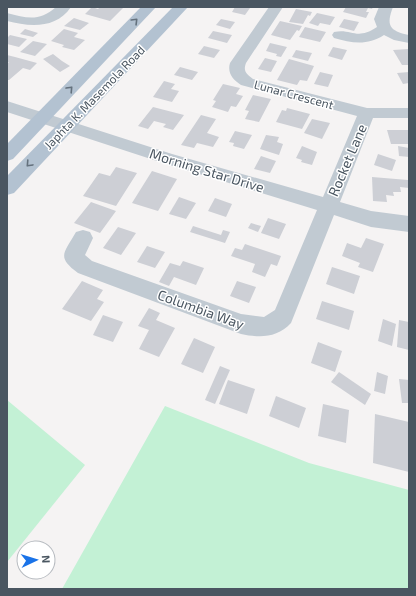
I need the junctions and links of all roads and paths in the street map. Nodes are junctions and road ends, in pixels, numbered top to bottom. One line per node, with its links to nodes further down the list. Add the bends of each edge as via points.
1 (64, 7): 6 (street, via 57,14 42,21 33,22)
2 (149, 7): 13 (main road, Japhta K. Masemola Road, one-way to 2)
3 (181, 7): 14 (main road, Japhta K. Masemola Road)
4 (276, 7): 11 (street, Lunar Crescent, via 238,63 236,73 247,82)
5 (386, 7): 7 (street, via 381,19)
6 (7, 17)
7 (384, 29): 8 (street, via 367,39); 9 (street)
8 (339, 35)
9 (409, 39)
10 (7, 106): 13 (street, Morning Star Drive)
11 (367, 113): 12 (street, Lunar Crescent); 17 (street, Rocket Lane)
12 (409, 113)
13 (43, 118): 14 (street, Morning Star Drive); 15 (main road, Japhta K. Masemola Road)
14 (65, 126): 16 (main road, Japhta K. Masemola Road, one-way to 16); 17 (street, Morning Star Drive)
15 (7, 155)
16 (7, 188)
17 (327, 206): 18 (street, Morning Star Drive, via 371,220); 19 (street, Columbia Way, via 283,316 277,323 267,327 241,324 85,267 74,259 74,252)
18 (409, 224)
19 (83, 238)

